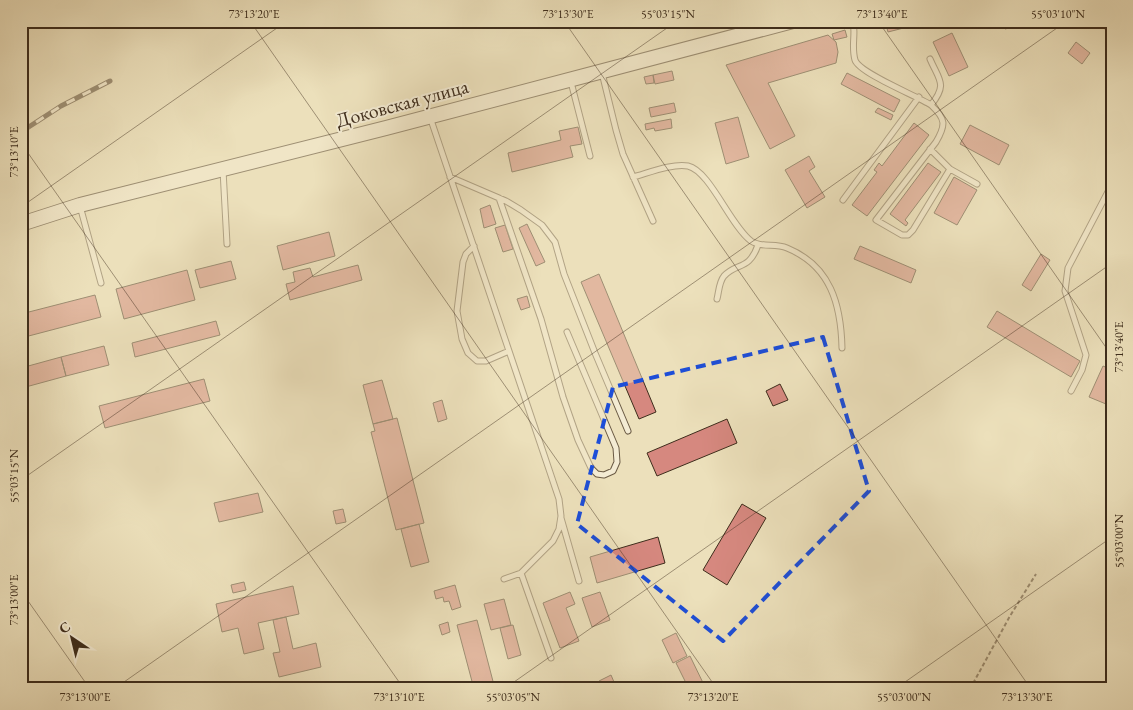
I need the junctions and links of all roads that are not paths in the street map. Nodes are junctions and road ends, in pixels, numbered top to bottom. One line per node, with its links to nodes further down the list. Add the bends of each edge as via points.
1 (793, 21): 6 (street, Доковская улица)
2 (853, 21): 8 (lane, via 852,45 856,62 865,71)
3 (1100, 21): 4 (lane)
4 (1112, 31)
5 (930, 58): 9 (lane, via 942,87)
6 (602, 70): 7 (street, Доковская улица); 16 (lane, via 616,130)
7 (570, 79): 10 (street, Доковская улица); 12 (lane)
8 (919, 97): 9 (lane); 20 (lane)
9 (931, 105): 11 (lane, via 944,120 942,130)
10 (430, 116): 14 (street, Доковская улица); 15 (lane)
11 (930, 149): 13 (lane); 13 (lane, via 876,220 902,235 908,235)
12 (590, 156)
13 (950, 169): 17 (lane)
14 (223, 170): 21 (street, Доковская улица); 24 (lane)
15 (450, 177): 19 (lane); 26 (lane)
16 (632, 177): 22 (lane); 25 (lane, via 674,167 688,166 699,171 727,213 749,240)
17 (977, 184)
18 (1112, 184): 32 (lane, via 1068,268 1065,291 1086,355)
19 (499, 198): 29 (lane, via 578,440 591,468 604,475 613,471 617,462 616,448); 33 (lane, via 542,225 555,242 574,300)
20 (843, 200)
21 (80, 205): 23 (street, Доковская улица); 27 (lane)
22 (653, 221)
23 (21, 224)
24 (227, 244)
25 (758, 245): 28 (lane, via 750,262 723,278); 30 (lane, via 788,248 820,270 838,306)
26 (474, 246): 31 (lane); 31 (lane, via 466,254 457,310 462,339 468,353 477,361)
27 (101, 283)
28 (717, 299)
29 (567, 332)
30 (842, 348)
31 (509, 352): 34 (lane, via 559,499)
32 (1071, 390)
33 (628, 431)
34 (561, 516): 35 (lane, via 553,541); 37 (lane)
35 (521, 573): 36 (lane); 38 (lane)
36 (504, 579)
37 (579, 581)
38 (551, 658)

